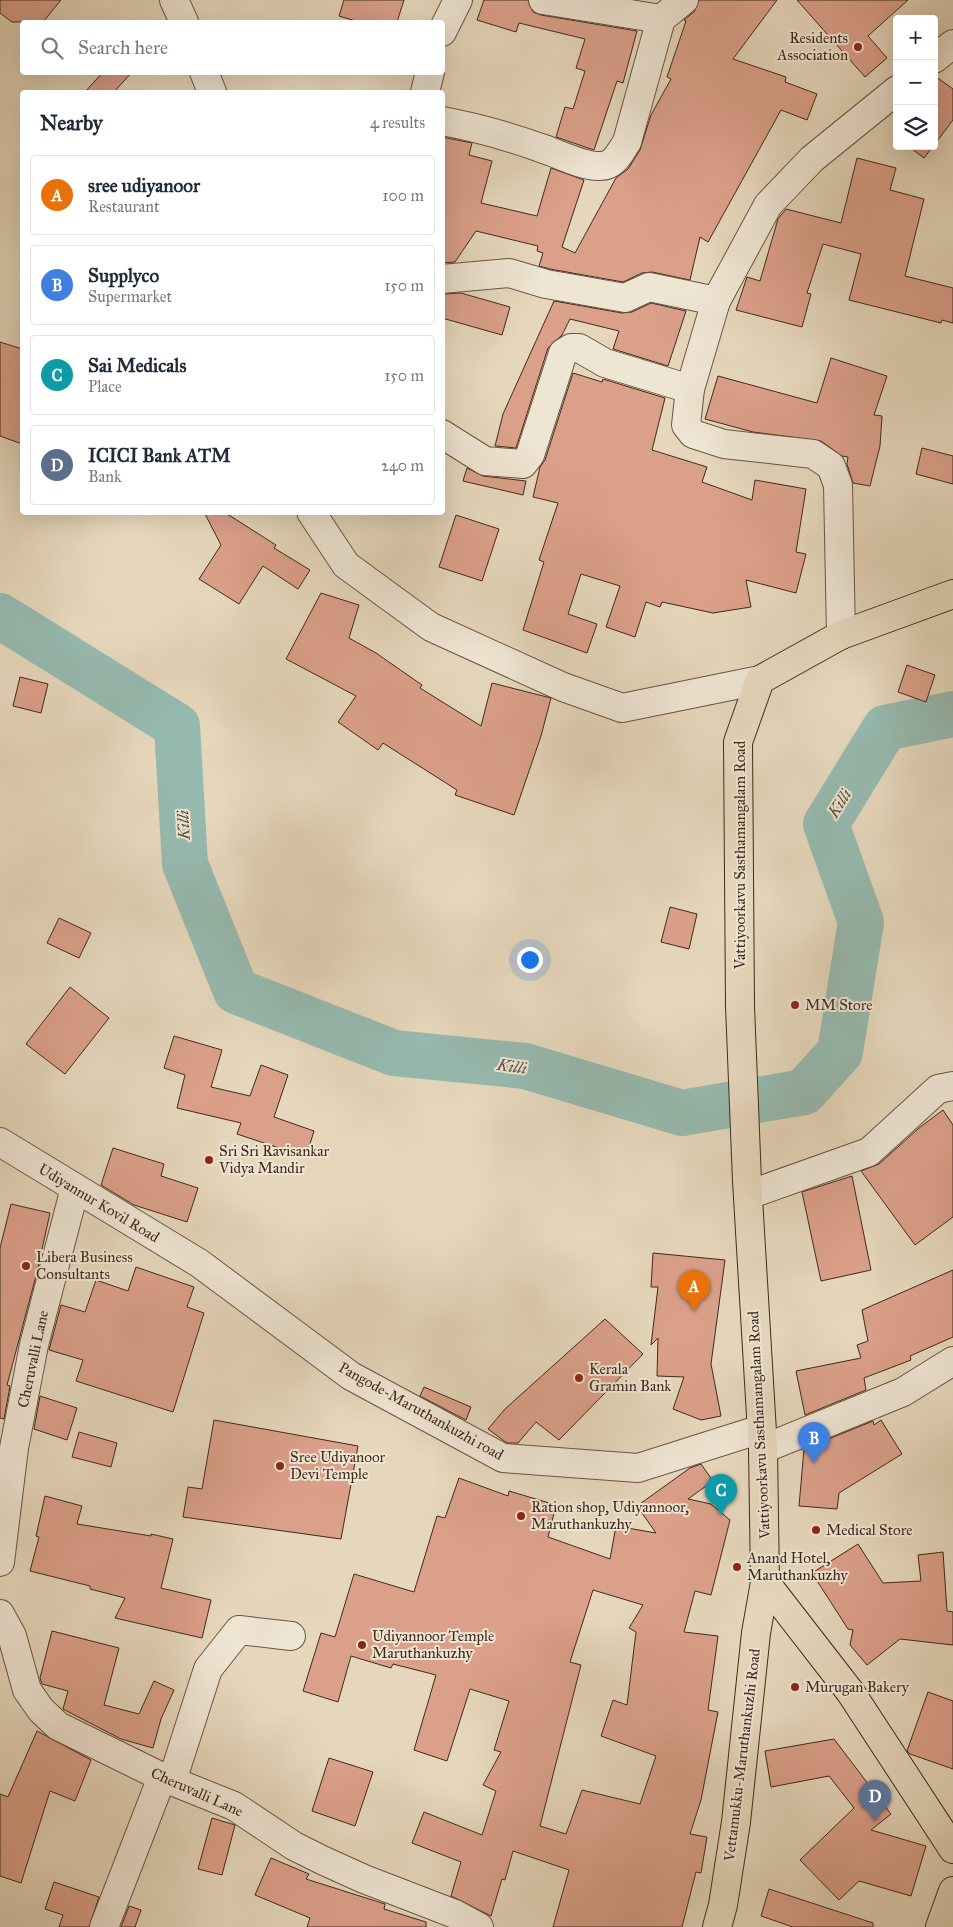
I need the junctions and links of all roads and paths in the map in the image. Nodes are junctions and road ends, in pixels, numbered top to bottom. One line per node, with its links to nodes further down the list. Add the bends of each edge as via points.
1 (174, 0): 6 (street)
2 (458, 0): 7 (street)
3 (543, 0): 5 (street)
4 (684, 0): 5 (street)
5 (661, 19): 15 (street, via 627,142 610,164 584,163 538,146)
6 (183, 20)
7 (445, 26)
8 (953, 44): 9 (street)
9 (938, 56)
10 (205, 75): 12 (street)
11 (429, 75): 13 (street)
12 (211, 90)
13 (426, 90)
14 (893, 93): 17 (street, via 812,159 768,205)
15 (445, 122)
16 (445, 279): 17 (street, via 509,273 546,284 625,298 649,287)
17 (716, 301): 18 (street)
18 (690, 389): 19 (street, via 606,363 579,348 571,348 562,353 530,454 523,464 485,461); 22 (street, via 686,425 693,434 724,444 813,454 831,466 838,485)
19 (445, 436)
20 (313, 515): 23 (street, via 346,565 431,627 563,687 622,708)
21 (953, 594): 22 (main road)
22 (841, 635): 23 (main road)
23 (760, 680): 27 (main road, Vattiyoorkavu Sasthamangalam Road, via 738,742 740,1006)
24 (953, 1086): 27 (street, via 938,1089 869,1152)
25 (0, 1142): 26 (street, Udiyannur Kovil Road)
26 (75, 1188): 28 (street, Udiyannur Kovil Road); 31 (street, Cheruvalli Lane)
27 (748, 1188): 30 (main road, Vattiyoorkavu Sasthamangalam Road)
28 (199, 1263): 30 (street, Pangode-Maruthankuzhi road, via 351,1376 503,1458 638,1468)
29 (953, 1361): 30 (street, Pangode-Maruthankuzhi road, via 903,1392)
30 (762, 1439): 33 (main road, Vattiyoorkavu Sasthamangalam Road)
31 (6, 1464): 32 (street, Cheruvalli Lane)
32 (0, 1562)
33 (765, 1582): 37 (main road, via 851,1693); 41 (main road, Vettamukku-Maruthankuzhi Road, via 756,1633 736,1822 723,1906)
34 (4, 1631): 36 (street, Cheruvalli Lane, via 27,1690 58,1726)
35 (291, 1636): 36 (street, via 240,1630 208,1669)
36 (167, 1779): 39 (street); 40 (street, Cheruvalli Lane, via 234,1806 294,1846 322,1860 455,1914)
37 (953, 1849)
38 (953, 1891): 42 (main road)
39 (104, 1927)
40 (479, 1927)
41 (716, 1927)
42 (940, 1927)

